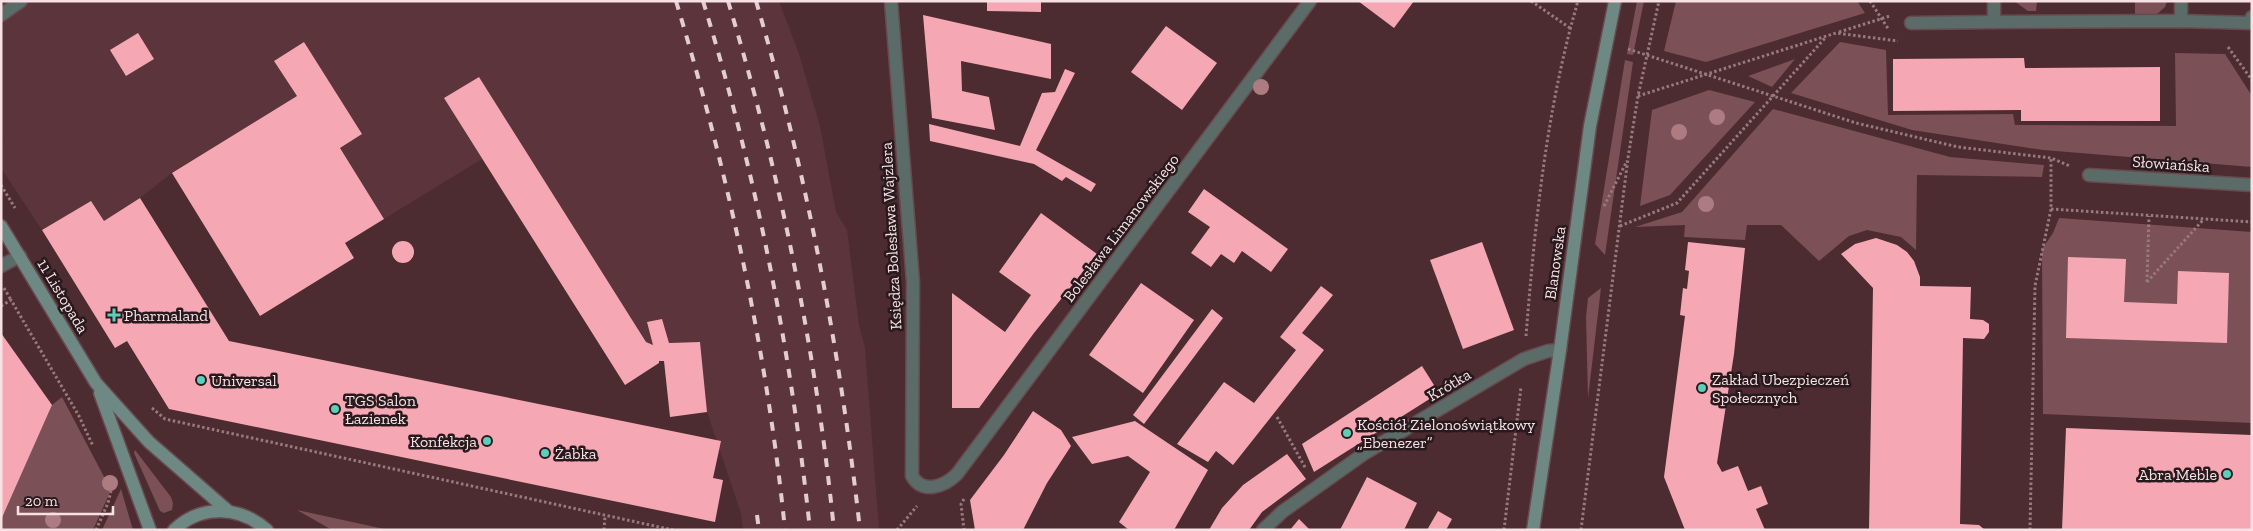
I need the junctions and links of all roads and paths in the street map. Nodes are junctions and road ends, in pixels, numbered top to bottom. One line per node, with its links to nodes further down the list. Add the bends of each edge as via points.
1 (21, 1): 11 (street)
2 (891, 1): 44 (street, Księdza Bolesława Wajzlera, via 913,282 912,476 920,485 933,487 946,484)
3 (1310, 1): 44 (street, Bolesława Limanowskiego)
4 (1531, 1): 16 (path)
5 (1578, 1): 16 (path)
6 (1615, 1): 38 (street, Blanowska, via 1590,126)
7 (1659, 1): 19 (path)
8 (1870, 1): 17 (path, via 1896,41 1836,33)
9 (1994, 1): 14 (street)
10 (2180, 1): 13 (street)
11 (1, 15)
12 (2252, 17): 13 (street, via 2252,24)
13 (2180, 21): 14 (street)
14 (1994, 22): 15 (street)
15 (1911, 23)
16 (1570, 28): 39 (path, via 1547,141)
17 (1827, 37): 20 (path); 23 (path)
18 (2228, 47): 21 (path)
19 (1646, 57): 20 (path); 22 (path)
20 (1706, 76): 22 (path); 23 (path)
21 (2252, 80)
22 (1638, 96): 32 (path)
23 (1773, 97): 24 (path, via 1856,123 1958,148); 32 (path, via 1677,203)
24 (2051, 158): 25 (path); 27 (path)
25 (2089, 175): 26 (street, Słowiańska)
26 (2252, 186)
27 (2051, 210): 28 (path); 61 (path, via 2035,286)
28 (2149, 216): 29 (path); 29 (path, via 2147,282)
29 (2204, 219): 30 (path)
30 (2252, 222)
31 (1, 226): 33 (street, 11 Listopada)
32 (1620, 226): 60 (path)
33 (20, 256): 34 (street); 40 (street, 11 Listopada)
34 (1, 266)
35 (1, 283): 36 (path)
36 (11, 300): 37 (path); 43 (path, via 79,416)
37 (1, 306)
38 (1560, 350): 39 (street, Krótka); 59 (street, Blanowska)
39 (1524, 359): 45 (street, Krótka, via 1365,453); 58 (path)
40 (96, 383): 48 (street, 11 Listopada, via 149,442); 51 (street, 11 Listopada)
41 (1277, 417): 45 (path)
42 (165, 419): 49 (path)
43 (95, 452)
44 (957, 474)
45 (1316, 486): 57 (street, Krótka)
46 (112, 487): 50 (path)
47 (961, 504): 56 (path)
48 (226, 510): 52 (street, via 195,515); 53 (street, via 256,520)
49 (605, 516): 54 (path); 55 (path)
50 (96, 530)
51 (150, 530)
52 (174, 530)
53 (267, 530)
54 (604, 530)
55 (674, 530)
56 (964, 530)
57 (1263, 530)
58 (1504, 530)
59 (1533, 530)
60 (1581, 530)
61 (2030, 530)

